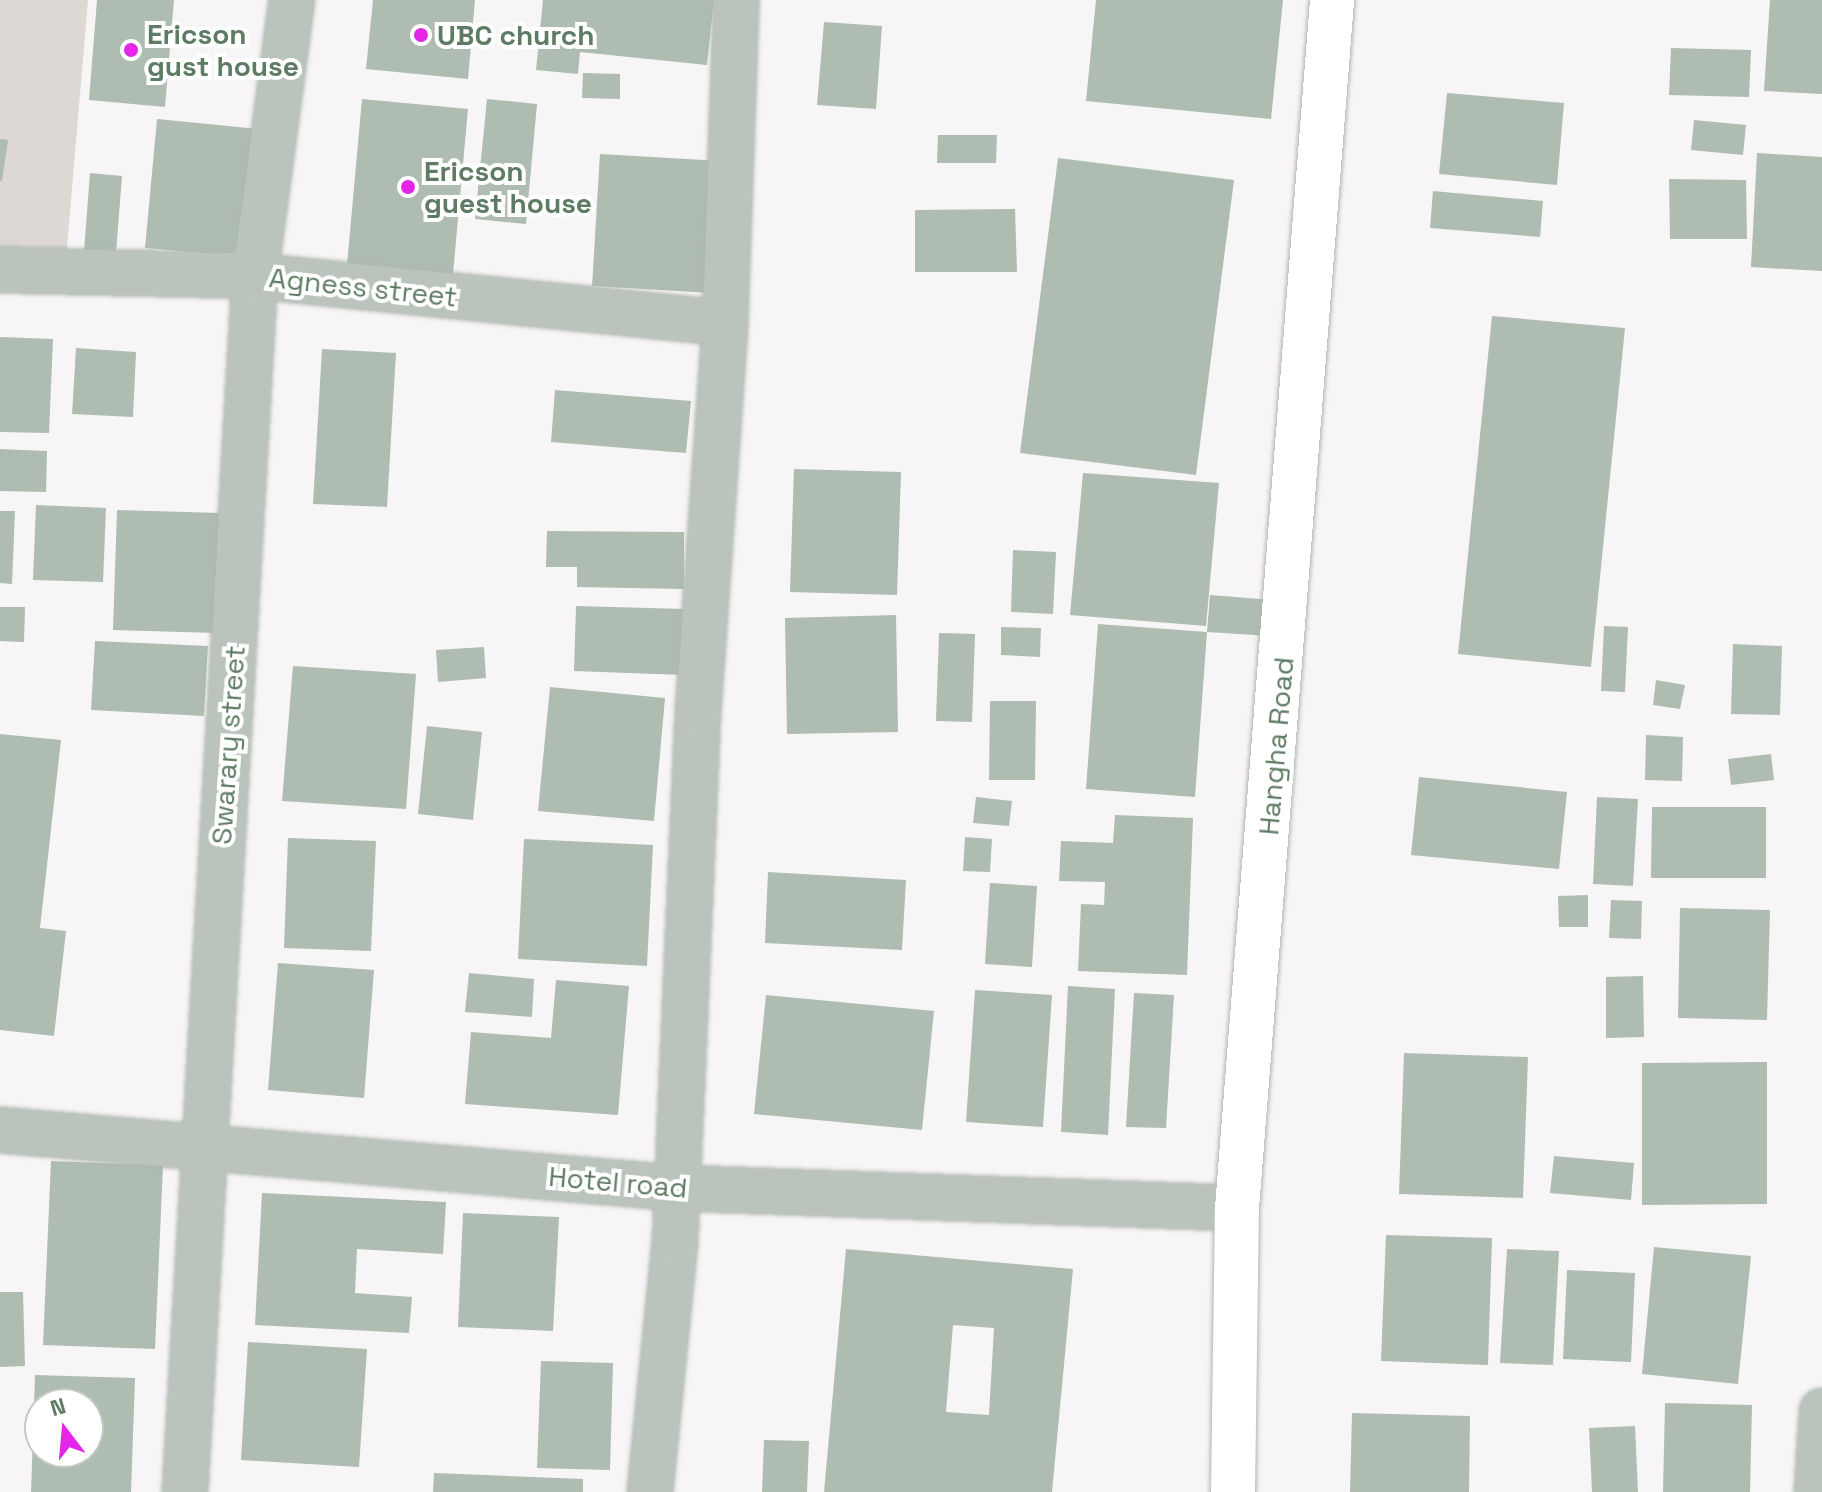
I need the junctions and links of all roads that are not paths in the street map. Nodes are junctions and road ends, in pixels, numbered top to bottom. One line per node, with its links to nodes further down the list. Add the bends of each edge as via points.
1 (292, 0): 5 (street, Swarary street)
2 (736, 0): 6 (street)
3 (1332, 0): 10 (highway, Hangha Road)
4 (0, 270): 5 (street, Agness street)
5 (255, 276): 6 (street, Agness street); 8 (street, Swarary street)
6 (725, 323): 9 (street, via 698,712)
7 (0, 1130): 8 (street, Hotel road)
8 (202, 1146): 9 (street, Hotel road); 12 (street, Swarary street)
9 (677, 1188): 10 (street, Hotel road); 13 (street)
10 (1237, 1208): 14 (highway, Hangha Road)
11 (1822, 1411): 15 (street)
12 (185, 1492)
13 (650, 1492)
14 (1233, 1492)
15 (1817, 1492)

